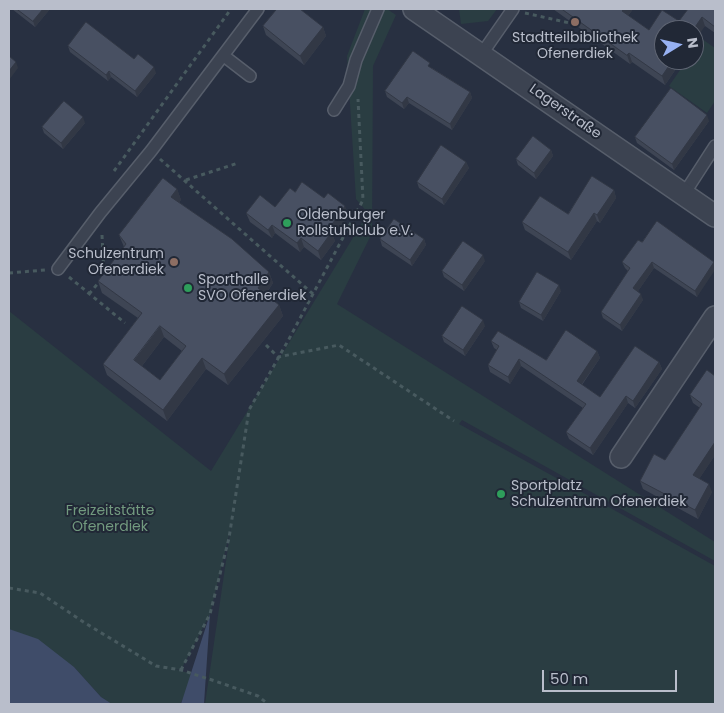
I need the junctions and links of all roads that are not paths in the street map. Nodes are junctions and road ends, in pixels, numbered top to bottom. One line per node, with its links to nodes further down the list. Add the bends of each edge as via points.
1 (258, 9): 6 (lane)
2 (378, 9): 8 (lane, via 356,60 349,86)
3 (414, 9): 5 (street, Lagerstraße)
4 (513, 9): 5 (lane)
5 (481, 55): 10 (street, Lagerstraße)
6 (224, 56): 7 (lane); 12 (lane)
7 (250, 76)
8 (334, 110)
9 (715, 146): 10 (lane)
10 (684, 194): 11 (street, Lagerstraße)
11 (715, 216)
12 (58, 269)
13 (715, 318): 14 (street)
14 (621, 457)

